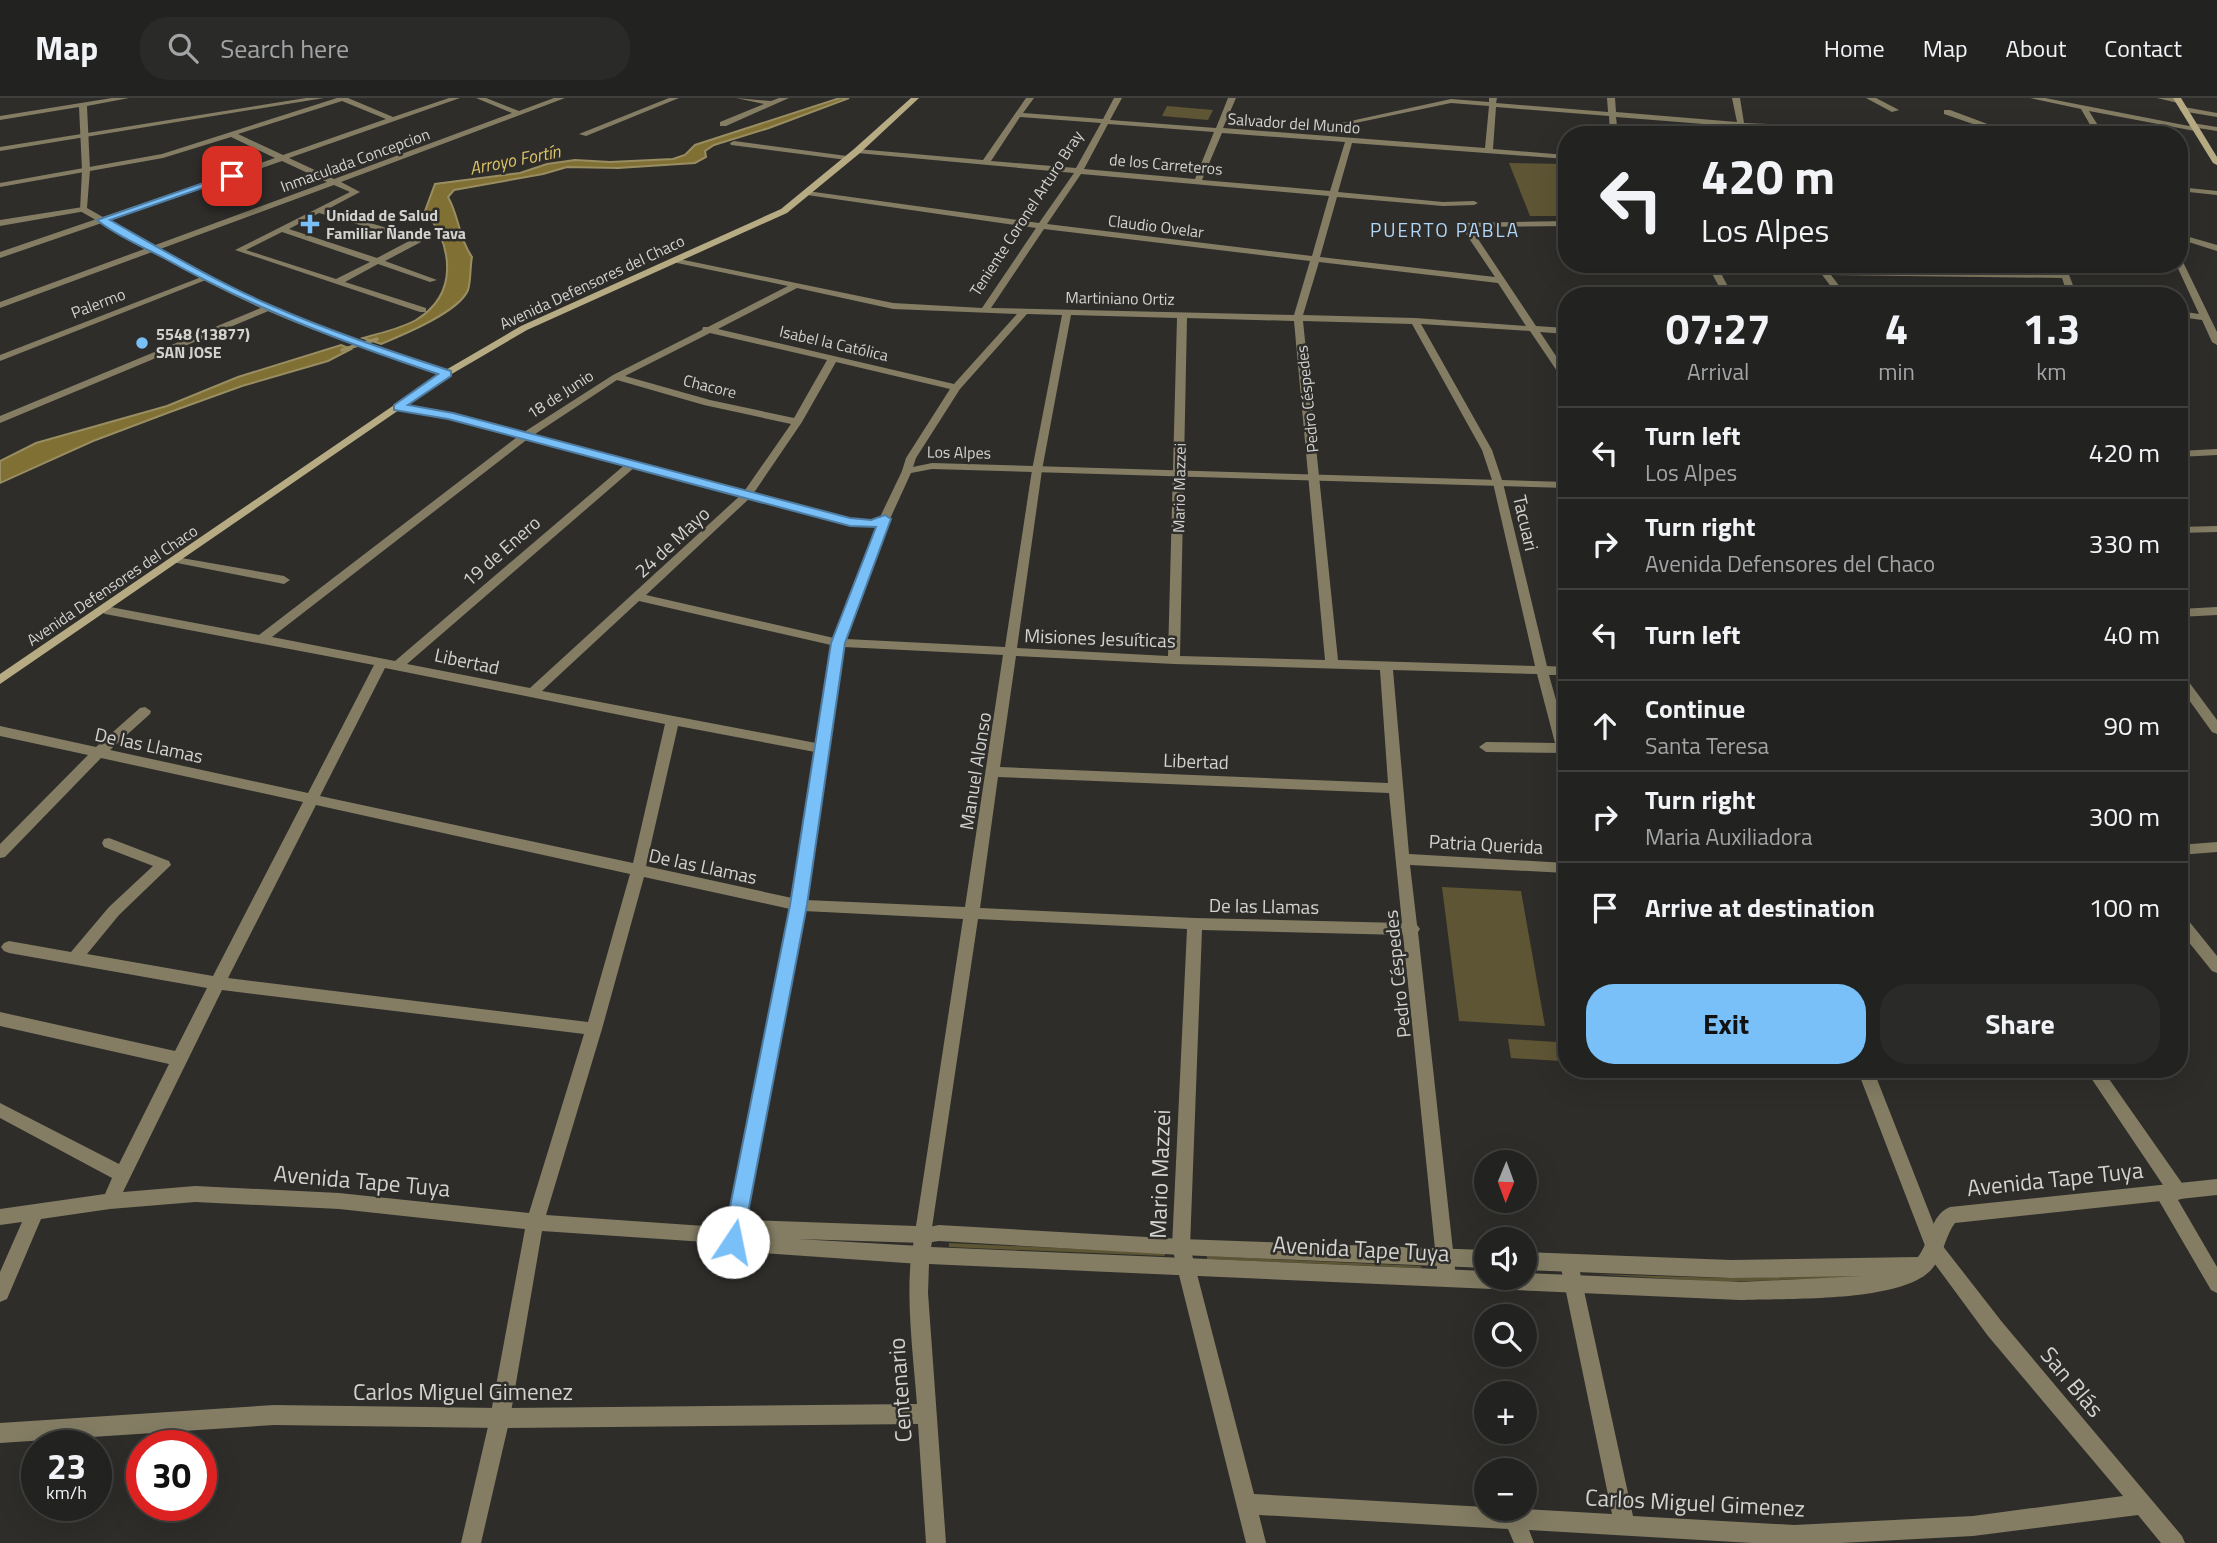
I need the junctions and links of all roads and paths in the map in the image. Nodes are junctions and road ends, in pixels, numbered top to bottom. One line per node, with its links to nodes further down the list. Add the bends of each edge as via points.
1 (125, 98): 20 (street)
2 (320, 98): 45 (street)
3 (343, 98): 32 (street); 46 (street)
4 (456, 98): 32 (street)
5 (480, 98): 27 (street)
6 (561, 98): 27 (street, Inmaculada Concepcion)
7 (675, 98): 44 (street)
8 (740, 98): 22 (street)
9 (785, 98): 22 (street)
10 (915, 98): 50 (main road, Avenida Defensores del Chaco)
11 (1030, 98): 29 (street)
12 (1118, 98): 33 (street, Teniente Coronel Arturo Bray)
13 (1232, 98): 43 (street)
14 (1611, 98): 28 (street)
15 (1736, 98): 36 (street)
16 (1870, 98): 25 (street)
17 (2034, 98): 23 (street)
18 (2161, 98): 19 (street)
19 (2177, 99): 24 (main road)
20 (83, 101): 31 (street); 45 (street)
21 (1493, 101): 28 (street); 35 (street, via 1446,100); 51 (street)
22 (769, 103): 34 (street)
23 (2083, 107): 40 (street); 41 (street)
24 (2184, 109): 30 (street); 41 (main road)
25 (1895, 110)
26 (1947, 112): 39 (street)
27 (518, 113): 59 (street, Inmaculada Concepcion)
28 (1614, 114): 36 (street); 37 (street)
29 (1020, 115): 33 (street, Salvador del Mundo); 55 (street)
30 (2217, 115)
31 (0, 118)
32 (394, 120): 53 (street)
33 (1104, 122): 43 (street, Salvador del Mundo); 58 (street, Teniente Coronel Arturo Bray)
34 (723, 124)
35 (1340, 124)
36 (1741, 125): 38 (street)
37 (1614, 126)
38 (1771, 126)
39 (1987, 126)
40 (2095, 126)
41 (2194, 127): 42 (street); 56 (main road)
42 (2217, 129)
43 (1219, 131): 47 (street, Salvador del Mundo); 60 (street)
44 (583, 134)
45 (85, 135): 49 (street); 57 (street)
46 (233, 135): 53 (street); 57 (street, via 163,156)
47 (1349, 141): 51 (street, Salvador del Mundo); 64 (street, Pedro Céspedes)
48 (734, 143): 54 (street)
49 (0, 149)
50 (857, 151): 54 (main road, Avenida Defensores del Chaco); 55 (street, de los Carreteros)
51 (1489, 152): 52 (street, Salvador del Mundo)
52 (1558, 156)
53 (284, 158): 59 (street); 69 (street)
54 (847, 158): 63 (main road, Avenida Defensores del Chaco)
55 (986, 162): 58 (street, de los Carreteros)
56 (2217, 163)
57 (86, 170): 61 (street); 67 (street)
58 (1079, 171): 60 (street, de los Carreteros); 72 (street, Teniente Coronel Arturo Bray)
59 (338, 181): 68 (street, via 356,193); 75 (street, Inmaculada Concepcion)
60 (1198, 181): 64 (street, de los Carreteros)
61 (0, 185)
62 (2188, 190): 65 (street)
63 (807, 193): 72 (street, Claudio Ovelar); 78 (main road, Avenida Defensores del Chaco, via 764,222)
64 (1335, 193): 66 (street, de los Carreteros); 79 (street, Pedro Céspedes)
65 (2217, 193)
66 (1474, 203)
67 (83, 209): 69 (street); 70 (street)
68 (320, 211): 73 (street); 80 (street, via 418,240)
69 (102, 220): 75 (street); 77 (street)
70 (0, 223)
71 (1558, 223): 87 (street, via 1464,225)
72 (1041, 226): 79 (street, Claudio Ovelar); 95 (street, Teniente Coronel Arturo Bray)
73 (282, 229): 80 (street); 88 (street, via 239,250)
74 (2188, 239): 76 (street)
75 (155, 248): 85 (street); 92 (street, Inmaculada Concepcion)
76 (2217, 248)
77 (0, 255)
78 (677, 260): 89 (street, Martiniano Ortiz); 110 (main road, Avenida Defensores del Chaco, via 535,323)
79 (1315, 260): 87 (street, Claudio Ovelar); 100 (street, Pedro Céspedes)
80 (378, 261): 86 (street); 88 (street)
81 (1825, 273): 90 (street)
82 (1995, 273): 84 (street)
83 (2184, 273): 101 (street)
84 (2064, 275): 91 (street)
85 (207, 278): 93 (street); 107 (street, Palermo)
86 (433, 279)
87 (1502, 281): 103 (street)
88 (337, 282): 94 (street)
89 (795, 286): 95 (street, Martiniano Ortiz, via 893,306); 104 (street, 18 de Junio)
90 (1836, 287)
91 (2069, 287)
92 (0, 305)
93 (268, 308): 110 (street); 114 (street)
94 (423, 310)
95 (984, 311): 96 (street, Martiniano Ortiz)
96 (1024, 312): 97 (street, Martiniano Ortiz); 112 (street)
97 (1068, 313): 99 (street, Martiniano Ortiz); 120 (street, Manuel Alonso)
98 (2188, 315): 101 (street)
99 (1182, 316): 100 (street, Martiniano Ortiz); 122 (street, Mario Mazzei)
100 (1298, 317): 102 (street, Martiniano Ortiz); 123 (street, Pedro Céspedes)
101 (2206, 318): 106 (street)
102 (1415, 321): 103 (street, Martiniano Ortiz); 124 (street, Tacuari, via 1487,450)
103 (1532, 327): 105 (street, Martiniano Ortiz); 109 (street)
104 (706, 329): 108 (street, Isabel la Católica); 111 (street, 18 de Junio)
105 (1558, 330)
106 (2217, 342)
107 (0, 358)
108 (833, 358): 112 (street, Isabel la Católica); 115 (street, 24 de Mayo)
109 (1558, 366)
110 (447, 373): 113 (main road, Avenida Defensores del Chaco)
111 (616, 377): 115 (street, Chacore); 116 (street, 18 de Junio)
112 (956, 387): 121 (street)
113 (398, 407): 116 (street, via 449,415); 130 (main road, Avenida Defensores del Chaco)
114 (2, 416)
115 (797, 422): 126 (street, 24 de Mayo)
116 (525, 436): 119 (street); 136 (street, 18 de Junio)
117 (2217, 452): 118 (street)
118 (2188, 454)
119 (631, 465): 126 (street); 142 (street, 19 de Enero)
120 (1037, 470): 121 (street, Los Alpes, via 932,466); 122 (street, Los Alpes); 138 (street, Manuel Alonso)
121 (907, 471): 127 (street, Los Alpes)
122 (1179, 475): 123 (street, Los Alpes); 139 (street, Mario Mazzei)
123 (1315, 478): 124 (street, Los Alpes); 141 (street, Pedro Céspedes)
124 (1498, 483): 125 (street, Los Alpes); 144 (street, Tacuari)
125 (1558, 485)
126 (747, 495): 127 (street, via 860,524); 132 (street, 24 de Mayo)
127 (885, 519): 137 (street)
128 (2217, 529): 129 (street)
129 (2188, 530)
130 (176, 560): 131 (street); 133 (main road, Avenida Defensores del Chaco)
131 (284, 580)
132 (638, 597): 137 (street, Misiones Jesuíticas); 148 (street, 24 de Mayo)
133 (105, 610): 136 (street, Libertad); 146 (main road, Avenida Defensores del Chaco)
134 (2217, 611): 135 (street)
135 (2188, 613)
136 (263, 638): 140 (street, Libertad)
137 (838, 643): 138 (street, Misiones Jesuíticas); 156 (street)
138 (1012, 654): 139 (street, Misiones Jesuíticas); 158 (street, Manuel Alonso)
139 (1174, 660): 141 (street, Misiones Jesuíticas)
140 (381, 663): 142 (street, Libertad); 160 (street)
141 (1332, 665): 143 (street, Misiones Jesuíticas)
142 (397, 666): 148 (street, Libertad)
143 (1386, 666): 144 (street, Misiones Jesuíticas); 159 (street, Pedro Céspedes)
144 (1542, 671): 145 (street, Misiones Jesuíticas); 151 (street, Tacuari)
145 (1558, 671)
146 (0, 680)
147 (2188, 689): 152 (street)
148 (531, 694): 150 (street, Libertad)
149 (145, 711): 157 (street)
150 (672, 722): 156 (street, Libertad); 167 (street)
151 (1558, 725)
152 (2217, 729)
153 (0, 731): 157 (street, De las Llamas)
154 (1486, 747): 155 (street)
155 (1558, 748)
156 (821, 749): 168 (street)
157 (98, 753): 160 (street, De las Llamas); 164 (street)
158 (995, 772): 159 (street, Libertad); 169 (street, Manuel Alonso)
159 (1395, 788): 165 (street, Pedro Céspedes)
160 (312, 799): 167 (street, De las Llamas); 176 (street)
161 (109, 843): 174 (street, via 164,865 114,911)
162 (2217, 847): 163 (street)
163 (2188, 849)
164 (0, 853)
165 (1404, 859): 166 (street, Patria Querida); 171 (street, Pedro Céspedes)
166 (1558, 868)
167 (638, 872): 168 (street, De las Llamas); 178 (street)
168 (798, 905): 169 (street, De las Llamas); 190 (street)
169 (972, 914): 170 (street, De las Llamas); 191 (street, Manuel Alonso)
170 (1195, 924): 171 (street, De las Llamas); 192 (street, Mario Mazzei)
171 (1412, 929): 194 (street, Pedro Céspedes)
172 (2188, 930): 175 (street)
173 (9, 947): 174 (street)
174 (75, 958): 176 (street)
175 (2217, 967)
176 (217, 983): 178 (street); 179 (street)
177 (0, 1019): 179 (street)
178 (594, 1029): 189 (street)
179 (178, 1059): 183 (street)
180 (1868, 1078): 196 (street, San Blás)
181 (2099, 1078): 185 (street)
182 (0, 1110): 183 (street)
183 (122, 1174): 186 (street)
184 (2217, 1187): 185 (street, Avenida Tape Tuya)
185 (2171, 1192): 196 (street, Avenida Tape Tuya, via 1950,1215); 202 (street)
186 (110, 1201): 187 (street, Avenida Tape Tuya); 189 (street, Avenida Tape Tuya, via 195,1194 326,1200)
187 (35, 1212): 188 (street, Avenida Tape Tuya); 203 (street)
188 (0, 1217)
189 (535, 1222): 190 (street, Avenida Tape Tuya); 205 (street)
190 (730, 1235): 191 (street, Avenida Tape Tuya); 193 (street, Avenida Tape Tuya)
191 (924, 1235): 192 (street, Avenida Tape Tuya); 193 (street, Centenario)
192 (1181, 1247): 194 (street, Avenida Tape Tuya); 199 (street, Mario Mazzei)
193 (920, 1255): 199 (street, Avenida Tape Tuya); 204 (street, Centenario)
194 (1444, 1257): 195 (street, Avenida Tape Tuya); 200 (street, Pedro Céspedes)
195 (1474, 1258)
196 (1929, 1258): 198 (street, via 1731,1269); 201 (street, Avenida Tape Tuya, via 1898,1280 1851,1286 1740,1291); 208 (street, San Blás)
197 (1537, 1261): 198 (street)
198 (1569, 1262): 201 (street)
199 (1186, 1266): 200 (street, Avenida Tape Tuya); 207 (street, Mario Mazzei)
200 (1447, 1278): 201 (street, Avenida Tape Tuya)
201 (1573, 1284): 212 (street)
202 (2217, 1284)
203 (0, 1293)
204 (926, 1414): 205 (street, Carlos Miguel Gimenez); 215 (street, Centenario)
205 (500, 1418): 206 (street, Carlos Miguel Gimenez, via 274,1415); 214 (street)
206 (0, 1433)
207 (1245, 1504): 209 (street, Carlos Miguel Gimenez); 216 (street, Mario Mazzei)
208 (2142, 1504): 213 (street, Carlos Miguel Gimenez, via 1973,1526); 218 (street, San Blás)
209 (1474, 1515)
210 (1537, 1518): 212 (street, Carlos Miguel Gimenez)
211 (1516, 1521): 217 (street)
212 (1624, 1523): 213 (street, Carlos Miguel Gimenez)
213 (1796, 1539)
214 (471, 1543)
215 (936, 1543)
216 (1256, 1543)
217 (1524, 1543)
218 (2175, 1543)

